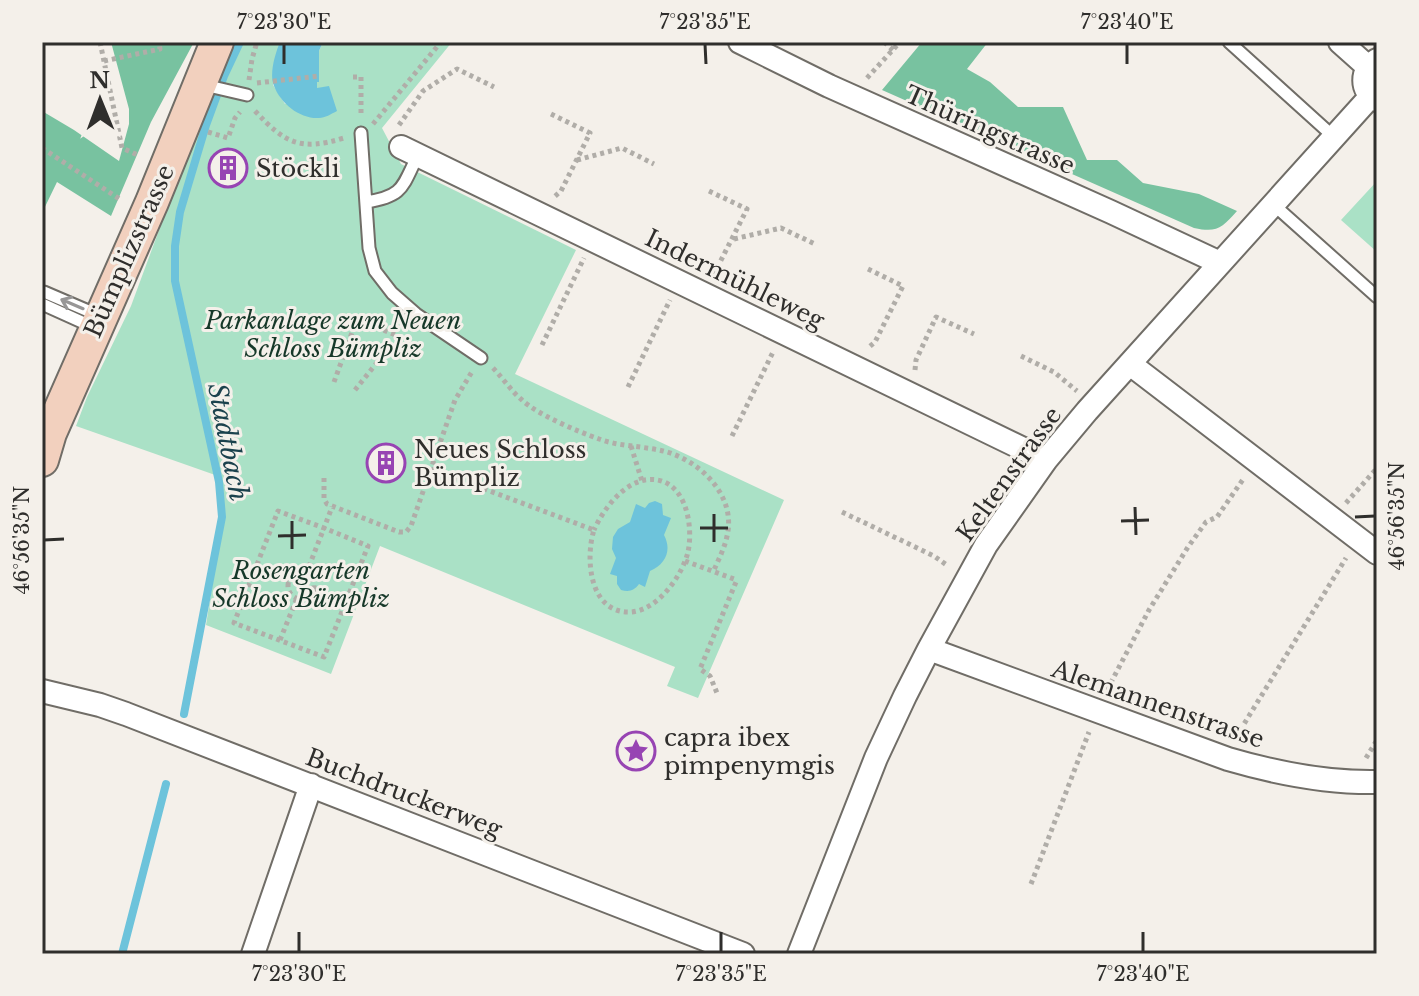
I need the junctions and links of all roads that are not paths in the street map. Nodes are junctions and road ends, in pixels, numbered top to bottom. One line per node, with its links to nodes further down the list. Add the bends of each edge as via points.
1 (217, 42): 6 (street, Bümplizstrasse)
2 (740, 42): 14 (street, Thüringstrasse)
3 (1229, 42): 10 (lane)
4 (1340, 42): 5 (street)
5 (1372, 64): 8 (street, via 1364,86)
6 (212, 87): 7 (lane); 18 (street, Bümplizstrasse)
7 (247, 95)
8 (1374, 98): 10 (street, Keltenstrasse)
9 (364, 132): 12 (lane)
10 (1334, 137): 13 (street, Keltenstrasse)
11 (405, 143): 12 (lane, via 398,192); 22 (street, Indermühleweg)
12 (366, 202): 19 (lane, via 375,271 416,314)
13 (1274, 205): 14 (street, Keltenstrasse); 16 (lane)
14 (1220, 263): 20 (street, Keltenstrasse)
15 (44, 292): 18 (lane, one-way to 15)
16 (1377, 297)
17 (42, 304): 18 (lane)
18 (98, 322): 21 (street, Bümplizstrasse)
19 (481, 358)
20 (1130, 364): 22 (street, Keltenstrasse); 23 (street)
21 (42, 460)
22 (1046, 460): 24 (street, Keltenstrasse, via 986,545)
23 (1377, 553)
24 (929, 649): 26 (street, Alemannenstrasse, via 1100,705 1205,752 1252,766 1328,780); 30 (street, Keltenstrasse, via 876,758)
25 (42, 691): 27 (street, Buchdruckerweg, via 100,705)
26 (1369, 774)
27 (311, 785): 28 (street); 29 (street, Buchdruckerweg)
28 (253, 954)
29 (743, 954)
30 (799, 954)

